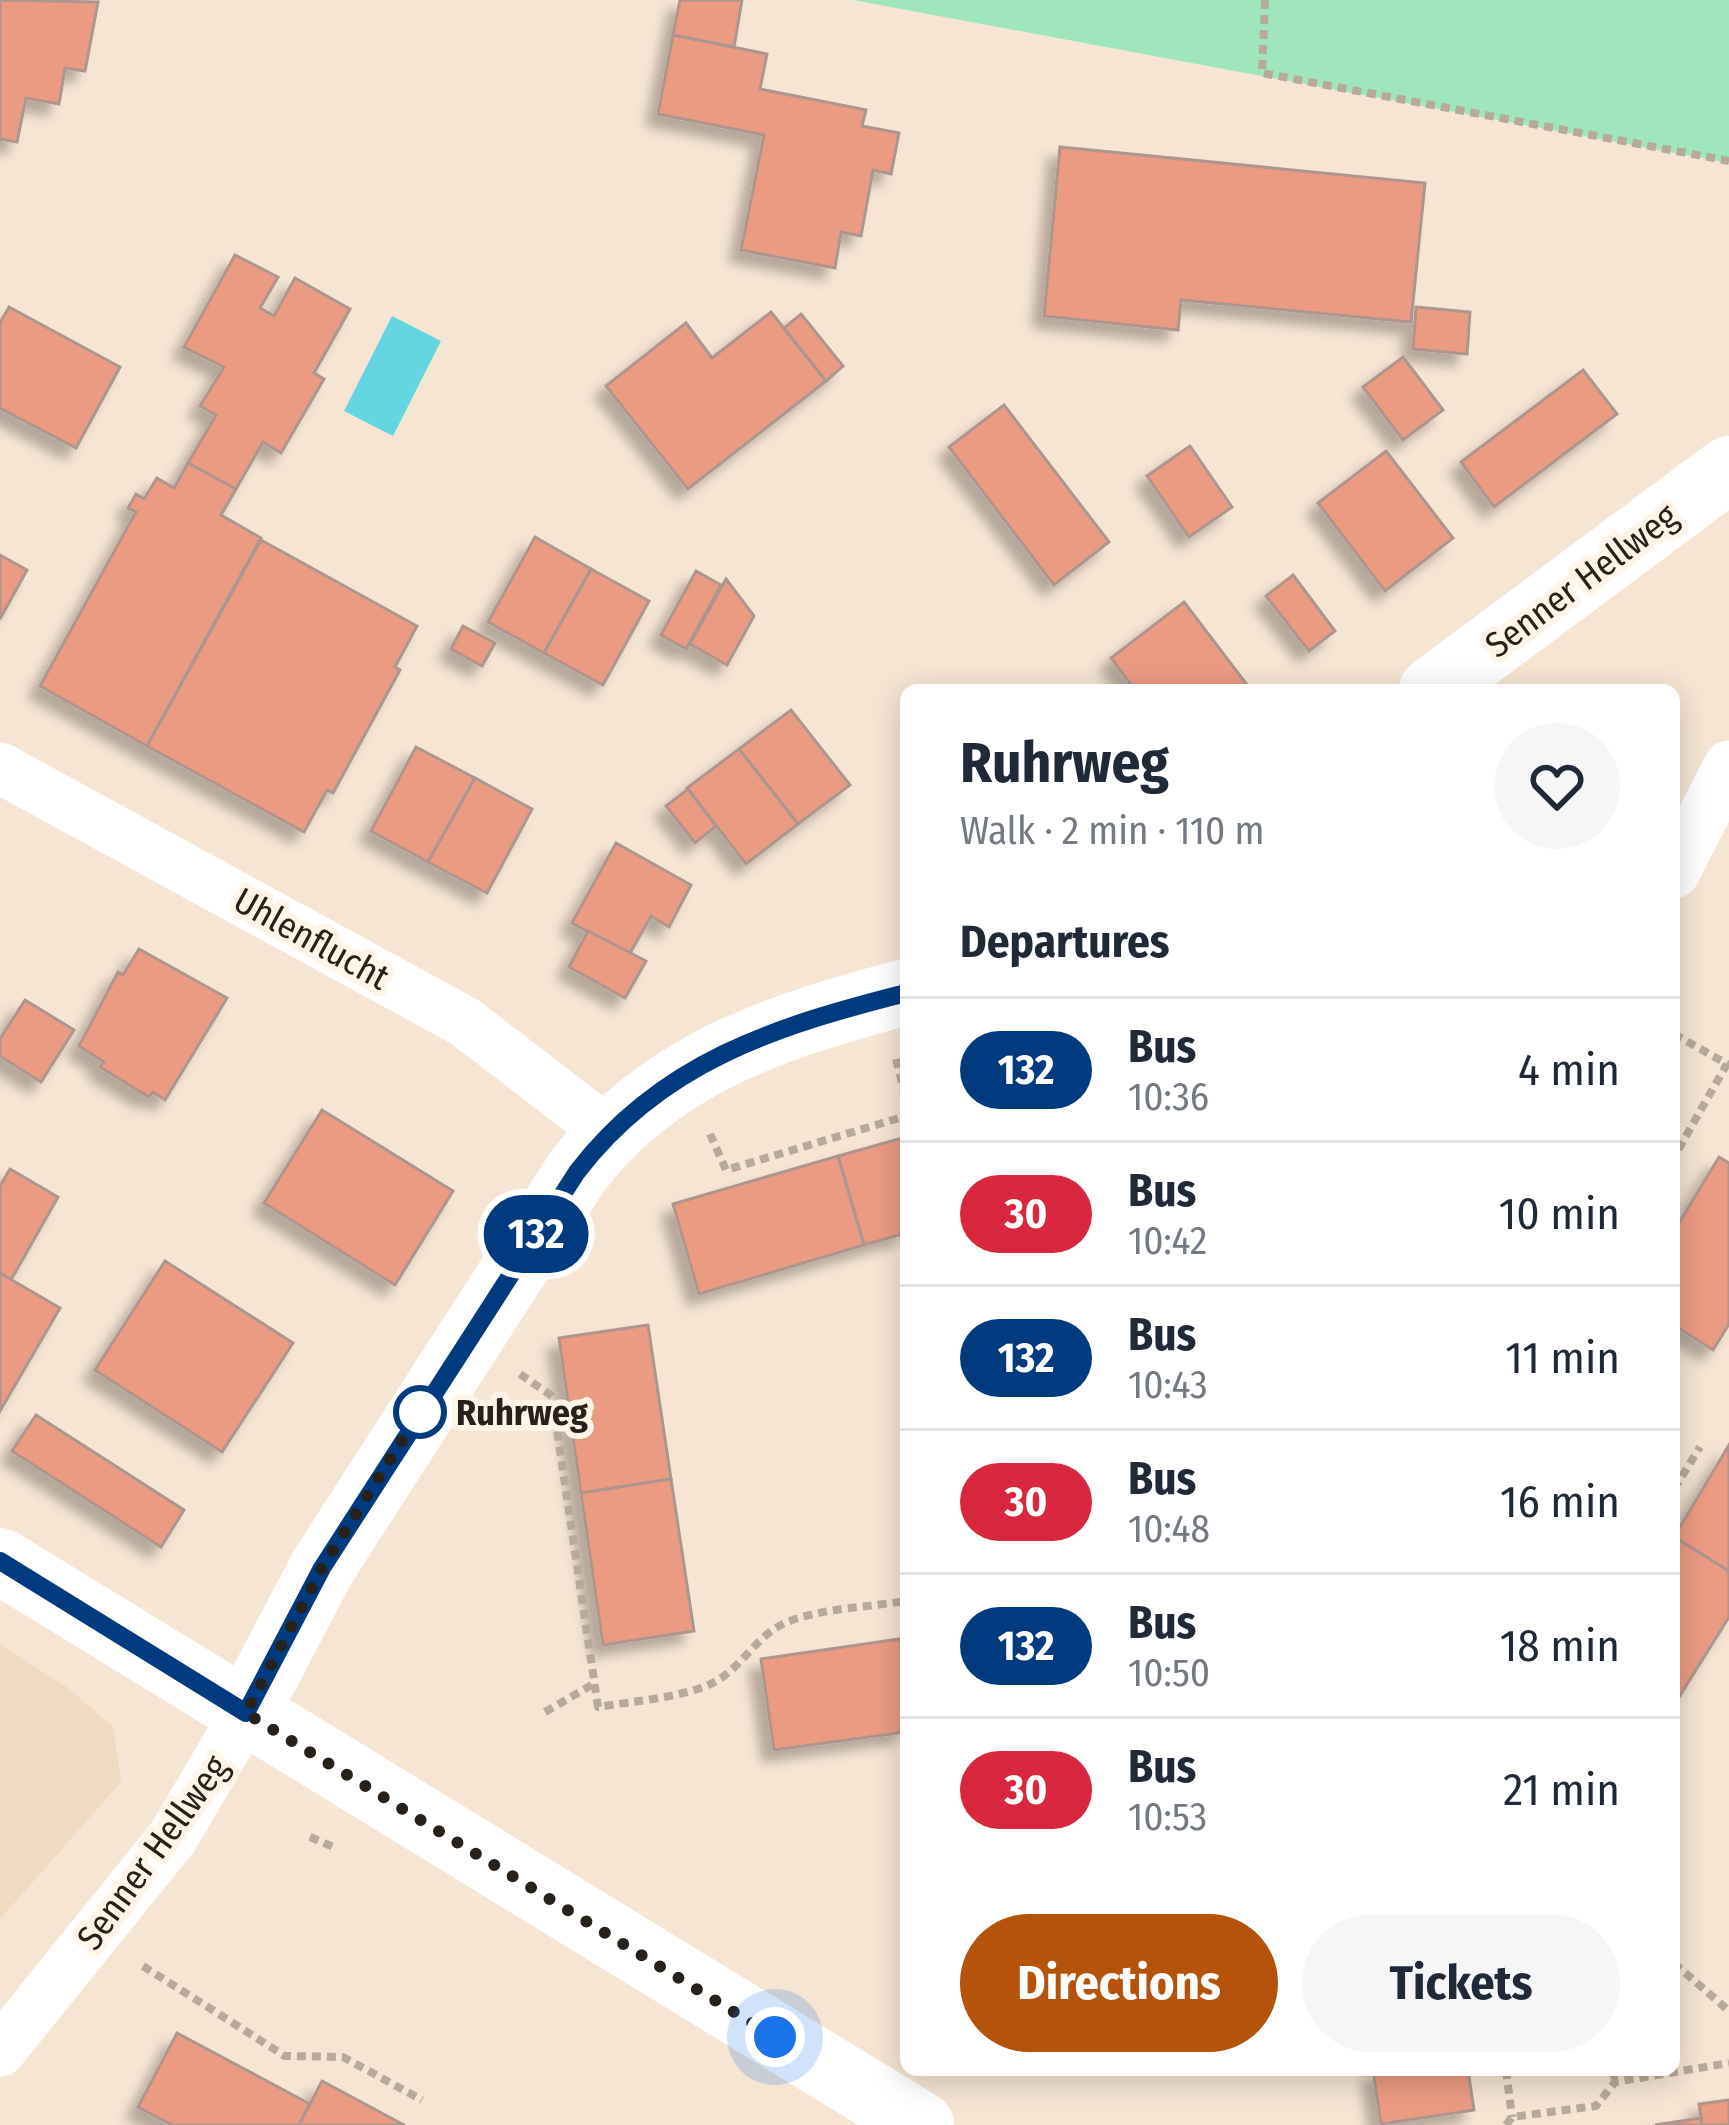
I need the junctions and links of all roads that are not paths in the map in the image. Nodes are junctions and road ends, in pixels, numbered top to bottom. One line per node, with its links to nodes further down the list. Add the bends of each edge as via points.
1 (1723, 487): 2 (street, Senner Hellweg)
2 (1441, 684)
3 (1729, 766): 5 (street)
4 (0, 768): 7 (street, Uhlenflucht, via 465,1022)
5 (1680, 861)
6 (900, 994): 7 (street, Senner Hellweg, via 739,1046)
7 (608, 1132): 9 (street, Senner Hellweg, via 322,1568)
8 (0, 1561): 9 (street)
9 (246, 1713): 10 (street, Senner Hellweg, via 173,1837); 11 (street)
10 (0, 2051)
11 (920, 2125)

